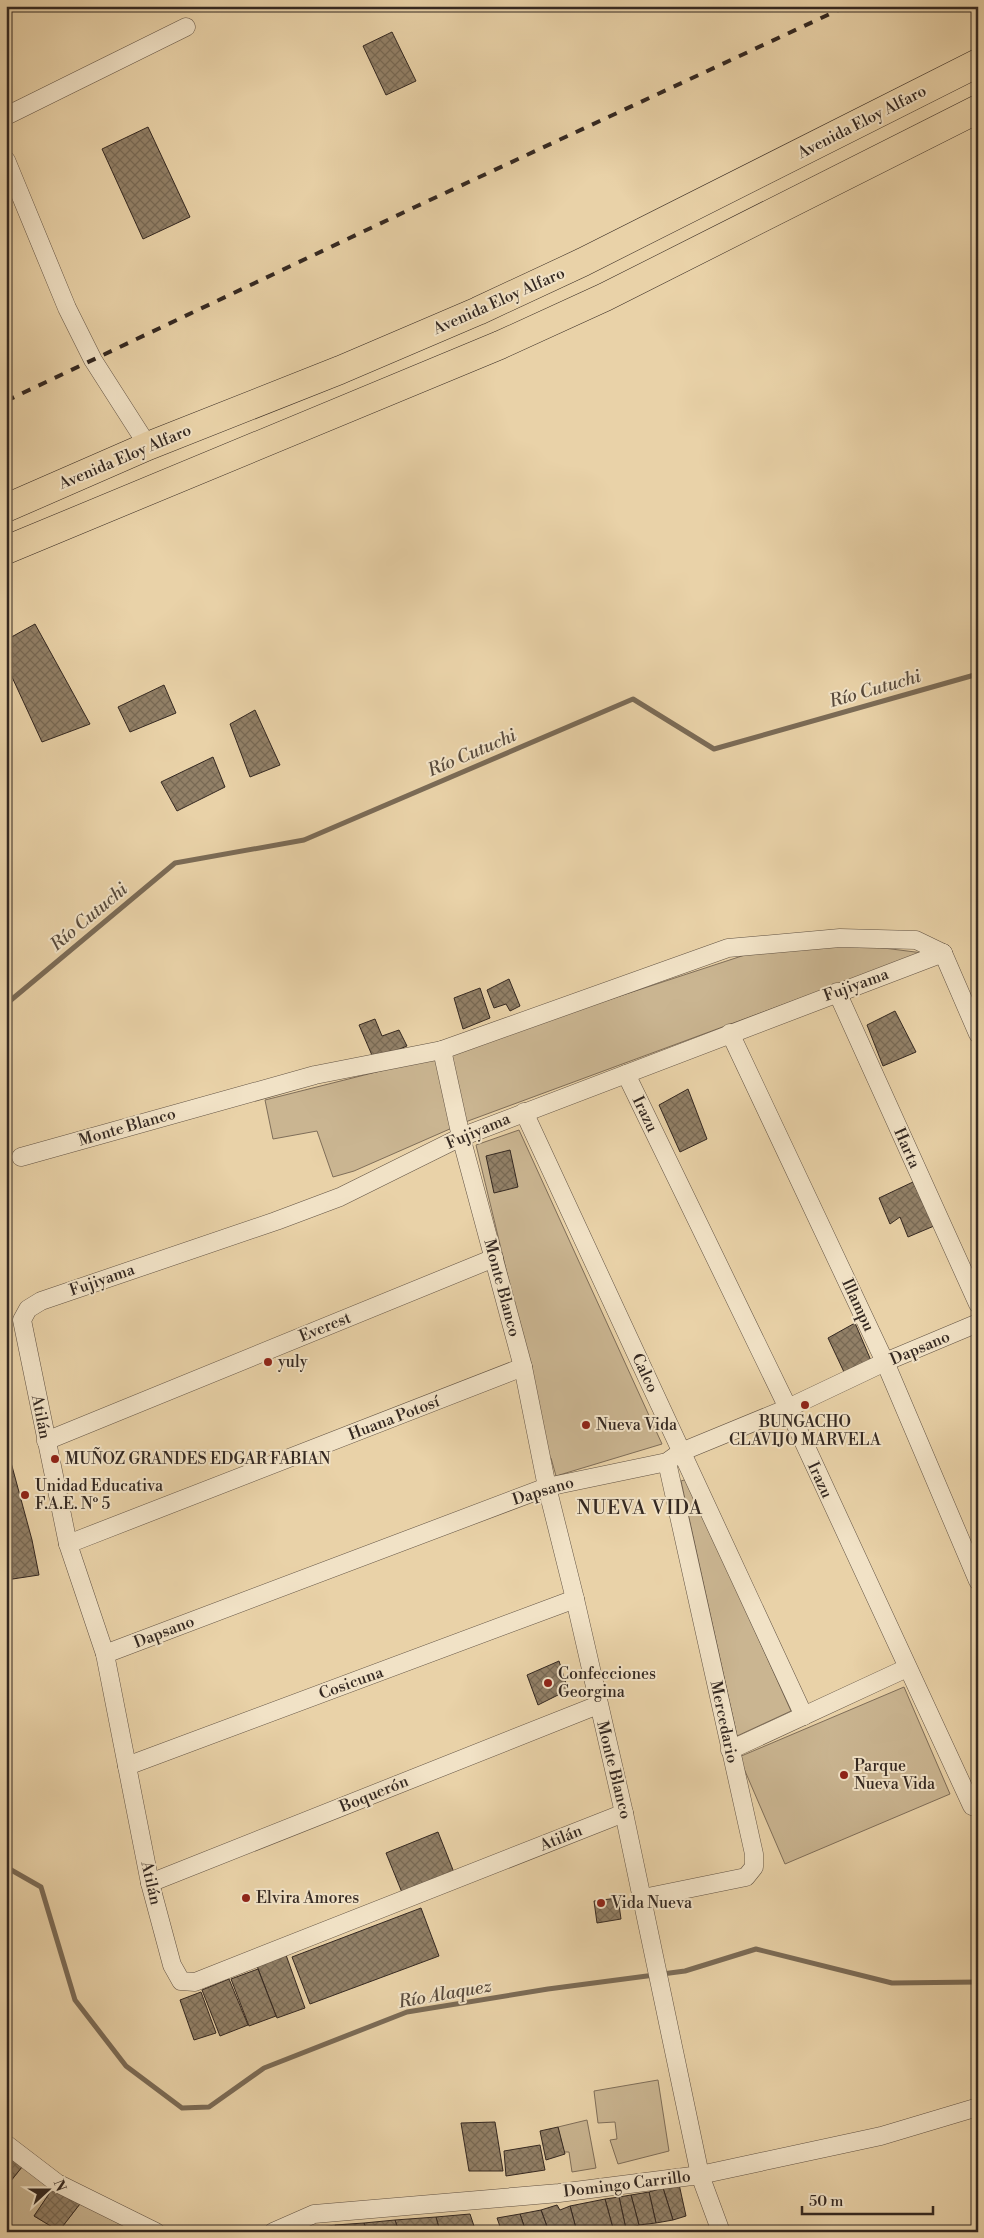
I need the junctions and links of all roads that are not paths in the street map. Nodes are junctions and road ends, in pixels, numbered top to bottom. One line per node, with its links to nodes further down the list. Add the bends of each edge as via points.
1 (186, 27): 4 (street)
2 (978, 63): 6 (main road, Avenida Eloy Alfaro, via 496,303 340,370)
3 (978, 109): 8 (main road, via 605,296 500,345)
4 (6, 116)
5 (6, 160): 6 (street, via 67,308 93,360)
6 (148, 446): 7 (main road, Avenida Eloy Alfaro)
7 (6, 508)
8 (6, 550)
9 (943, 953): 10 (street, Fujiyama); 12 (street); 13 (street, via 916,940 840,938 728,948)
10 (837, 992): 11 (street, Fujiyama); 19 (street, Harta)
11 (730, 1033): 14 (street, Fujiyama); 22 (street, Illampu)
12 (978, 1034)
13 (442, 1050): 16 (street, Monte Blanco); 17 (street, Monte Blanco, via 315,1074)
14 (626, 1074): 15 (street, Fujiyama); 24 (street, Irazu)
15 (524, 1112): 16 (street, Fujiyama); 26 (street, Calco)
16 (461, 1137): 18 (street, Monte Blanco); 20 (street, Fujiyama, via 340,1197 41,1301 28,1309)
17 (21, 1157)
18 (494, 1258): 23 (street, Monte Blanco); 25 (street, Everest)
19 (978, 1304)
20 (22, 1320): 25 (street, Atilán)
21 (978, 1323): 22 (street, Dapsano)
22 (885, 1362): 24 (street, Dapsano); 29 (street, Illampu)
23 (523, 1368): 27 (street, Monte Blanco); 28 (street, Huana Potosí)
24 (788, 1408): 26 (street, Dapsano); 32 (street, Irazu)
25 (46, 1441): 28 (street, Atilán)
26 (674, 1457): 27 (street, Dapsano); 34 (street, Calco); 35 (street, Mercedario)
27 (547, 1487): 30 (street, Monte Blanco); 31 (street, Dapsano)
28 (68, 1544): 31 (street, Atilán)
29 (978, 1581)
30 (575, 1599): 33 (street, Monte Blanco); 36 (street, Cosicuna)
31 (105, 1654): 36 (street, Atilán)
32 (907, 1668): 34 (street); 37 (street, Irazu)
33 (598, 1705): 38 (street, Monte Blanco); 39 (street, Boquerón)
34 (804, 1716): 35 (street)
35 (730, 1750): 40 (street, Mercedario, via 754,1854 754,1867 746,1877)
36 (127, 1766): 39 (street, Atilán)
37 (972, 1806)
38 (624, 1813): 39 (street, Atilán, via 195,1982 181,1981 172,1965); 40 (street, Monte Blanco)
39 (150, 1883)
40 (643, 1898): 43 (street, Monte Blanco)
41 (978, 2107): 43 (street, Domingo Carrillo, via 881,2136)
42 (6, 2144): 44 (street, via 57,2183)
43 (700, 2175): 45 (street, Domingo Carrillo, via 559,2192 314,2214); 46 (street)
44 (156, 2232)
45 (273, 2232)
46 (721, 2232)

